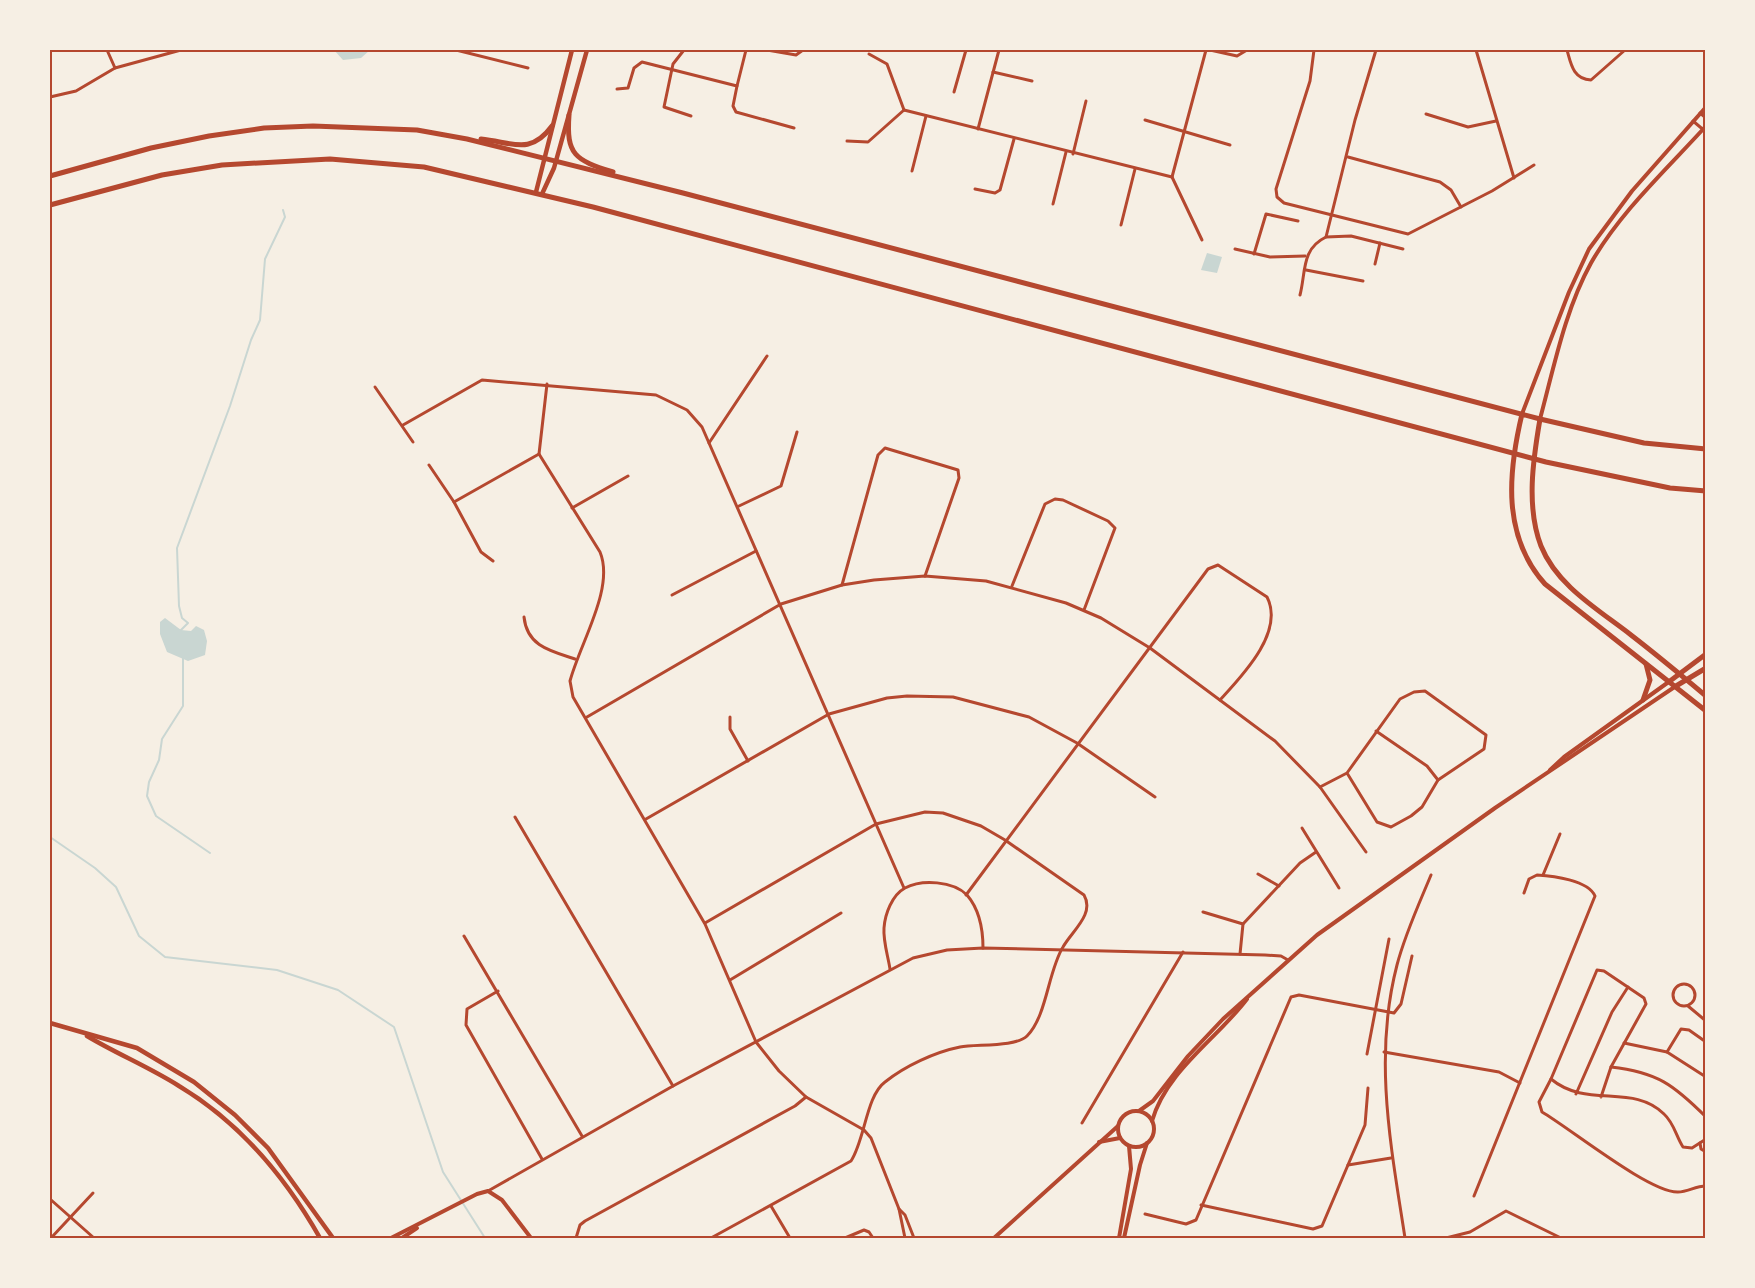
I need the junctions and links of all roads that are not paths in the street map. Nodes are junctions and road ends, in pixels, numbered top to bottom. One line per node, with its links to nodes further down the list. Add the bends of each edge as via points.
1 (107, 50): 22 (street)
2 (181, 50): 22 (street)
3 (456, 50): 21 (street)
4 (485, 50): 21 (street)
5 (572, 50): 43 (main road)
6 (587, 50): 36 (main road)
7 (684, 50): 24 (street, via 676,57)
8 (746, 50): 27 (street)
9 (767, 50): 10 (street, via 796,55)
10 (803, 50)
11 (966, 50): 29 (street)
12 (999, 50): 25 (street)
13 (1208, 50): 14 (street, via 1237,56); 47 (street)
14 (1247, 50)
15 (1314, 50): 69 (street, via 1310,81 1275,194 1284,203)
16 (1376, 50): 54 (street)
17 (1476, 50): 41 (street)
18 (1567, 50): 19 (street, via 1574,72 1591,81)
19 (1625, 50)
20 (868, 54): 33 (street, via 887,64)
21 (483, 56): 23 (street)
22 (115, 68): 30 (street, via 76,91)
23 (528, 68)
24 (672, 70): 27 (street); 28 (street, via 639,62 628,88); 37 (street, via 664,107)
25 (993, 72): 26 (street); 45 (street)
26 (1032, 81)
27 (737, 86): 44 (street, via 734,110)
28 (617, 89)
29 (954, 92)
30 (50, 97)
31 (1086, 101): 53 (street)
32 (1706, 107): 34 (street)
33 (904, 110): 38 (street); 50 (street, via 868,142)
34 (1700, 113): 39 (street); 42 (street)
35 (1426, 114): 41 (street, via 1468,127)
36 (569, 115): 56 (main road); 65 (main road, via 568,141 576,157)
37 (691, 116)
38 (926, 116): 45 (street); 59 (street)
39 (1706, 118)
40 (1145, 120): 47 (street)
41 (1496, 121): 62 (street)
42 (1693, 121): 46 (street); 86 (street, via 1589,249)
43 (552, 126): 48 (main road, via 540,140 529,145); 55 (main road)
44 (794, 128)
45 (978, 129): 49 (street)
46 (1704, 129): 87 (street, via 1591,262 1574,302)
47 (1183, 131): 51 (street); 61 (street)
48 (467, 139): 55 (main road); 60 (main road, via 369,127 264,128 151,148)
49 (1014, 139): 52 (street); 63 (street, via 1000,190 995,193)
50 (847, 141)
51 (1230, 145)
52 (1066, 152): 53 (street); 66 (street)
53 (1073, 154): 58 (street)
54 (1348, 157): 68 (street, via 1440,182 1451,190); 69 (street)
55 (545, 158): 56 (main road); 64 (main road)
56 (556, 161): 64 (main road); 65 (main road)
57 (1534, 165): 62 (street)
58 (1135, 169): 61 (street); 71 (street)
59 (912, 171)
60 (50, 176)
61 (1172, 177): 73 (street)
62 (1514, 178): 68 (street)
63 (975, 189)
64 (539, 193): 67 (main road, via 402,164 285,160 162,175); 93 (main road)
65 (683, 193): 86 (main road)
66 (1053, 204)
67 (50, 205)
68 (1461, 207): 69 (street, via 1408,234)
69 (1332, 215): 72 (street)
70 (1298, 221): 77 (street, via 1266,214)
71 (1121, 225)
72 (1326, 237): 74 (street, via 1351,236); 78 (street, via 1313,244)
73 (1202, 240)
74 (1380, 243): 76 (street); 79 (street)
75 (1235, 249): 77 (street)
76 (1403, 249)
77 (1254, 254): 78 (street)
78 (1305, 256): 80 (street)
79 (1375, 264)
80 (1306, 270): 81 (street); 82 (street)
81 (1363, 280)
82 (1300, 296)
83 (767, 356): 91 (street)
84 (547, 384): 88 (street, via 482,380); 91 (street, via 664,397 695,417); 94 (street)
85 (375, 387): 88 (street)
86 (1522, 414): 87 (main road); 93 (main road)
87 (1540, 419): 92 (main road, via 1644,443); 95 (main road)
88 (403, 425): 90 (street)
89 (797, 432): 100 (street, via 781,486)
90 (413, 442)
91 (709, 443): 100 (street)
92 (1706, 449)
93 (1513, 453): 95 (main road); 114 (main road, via 1512,504 1517,535 1532,570)
94 (539, 454): 99 (street); 101 (street)
95 (1533, 459): 98 (main road, via 1670,488); 116 (main road, via 1535,524 1545,554 1563,580)
96 (429, 465): 99 (street)
97 (628, 476): 101 (street)
98 (1706, 491)
99 (454, 502): 103 (street, via 481,552)
100 (738, 506): 102 (street)
101 (572, 508): 113 (street, via 605,564 603,587)
102 (756, 550): 107 (street); 108 (street)
103 (493, 561)
104 (925, 576): 105 (street); 105 (street, via 959,478 958,470 885,448 878,455); 106 (street)
105 (843, 585): 108 (street)
106 (1012, 586): 109 (street); 109 (street, via 1045,504 1063,500 1115,528)
107 (672, 595)
108 (781, 604): 126 (street); 127 (street)
109 (1084, 610): 111 (street)
110 (524, 617): 113 (street, via 527,632 535,643)
111 (1150, 648): 123 (street); 123 (street, via 1213,566 1227,568 1267,597 1271,610 1266,641); 130 (street)
112 (1706, 654): 116 (main road)
113 (576, 659): 127 (street, via 571,689)
114 (1646, 663): 118 (main road); 124 (main road, via 1650,680)
115 (1706, 668): 117 (main road)
116 (1681, 674): 117 (main road); 118 (main road)
117 (1687, 680): 120 (main road); 122 (main road)
118 (1670, 681): 120 (main road); 124 (street)
119 (1706, 681): 121 (main road)
120 (1676, 686): 125 (main road); 132 (street)
121 (1706, 691)
122 (1706, 696)
123 (1220, 700): 135 (street, via 1275,741)
124 (1643, 700): 132 (street)
125 (1706, 711)
126 (829, 714): 130 (street, via 887,698 953,697 1021,714); 131 (street); 139 (street)
127 (587, 717): 138 (street)
128 (730, 717): 131 (street, via 730,729)
129 (1376, 731): 133 (street); 134 (street, via 1427,766); 134 (street, via 1400,699 1419,691 1425,691 1483,730 1487,740 1484,749)
130 (1077, 743): 136 (street); 142 (street)
131 (748, 761): 138 (street)
132 (1548, 772): 164 (street, via 1339,918)
133 (1347, 773): 134 (street, via 1377,822 1391,827 1418,811); 135 (street)
134 (1438, 780)
135 (1320, 787): 144 (street)
136 (1155, 797)
137 (515, 817): 186 (street)
138 (646, 819): 155 (street)
139 (876, 824): 142 (street, via 925,812 943,813 981,826); 149 (street); 155 (street)
140 (1302, 828): 143 (street)
141 (1560, 834): 147 (street)
142 (1005, 840): 152 (street); 160 (street, via 1086,899 1085,915)
143 (1316, 852): 148 (street); 150 (street)
144 (1366, 852)
145 (1258, 874): 148 (street)
146 (1431, 874): 172 (street, via 1401,950)
147 (1542, 875): 151 (street, via 1532,876); 185 (street, via 1590,888 1595,896)
148 (1279, 886): 156 (street)
149 (904, 888): 152 (street, via 936,883); 165 (street, via 890,906 884,928)
150 (1340, 888)
151 (1524, 893)
152 (966, 895): 159 (street, via 980,922)
153 (1203, 912): 156 (street)
154 (841, 913): 166 (street)
155 (705, 924): 166 (street)
156 (1243, 924): 162 (street)
157 (464, 936): 168 (street)
158 (1389, 939): 171 (street)
159 (983, 948): 160 (street); 165 (street, via 931,953)
160 (1062, 948): 161 (street); 196 (street, via 1027,1036 1018,1041 958,1047 904,1070 879,1088)
161 (1183, 952): 162 (street); 194 (street)
162 (1239, 954): 164 (street, via 1281,956)
163 (1412, 956): 172 (street, via 1401,1004 1398,1011)
164 (1288, 960): 169 (street)
165 (890, 969): 176 (street)
166 (729, 981): 176 (street)
167 (1628, 987): 178 (street, via 1646,1004); 184 (street, via 1604,971 1594,973); 188 (street, via 1612,1012)
168 (498, 991): 197 (street); 206 (street, via 467,1009 466,1025)
169 (1249, 996): 191 (street, via 1208,1034 1149,1106); 193 (street, via 1179,1075)
170 (1688, 1006): 170 (street, via 1678,1005 1674,999 1679,986 1686,985 1694,991 1695,998); 173 (street)
171 (1375, 1011): 172 (street); 181 (street); 213 (street, via 1299,995 1291,997)
172 (1389, 1013): 179 (street)
173 (1706, 1021)
174 (50, 1023): 175 (main road)
175 (85, 1034): 219 (main road, via 137,1048 194,1082 235,1115 268,1148); 223 (main road, via 179,1085 227,1120 261,1155 305,1212)
176 (756, 1042): 186 (street); 189 (street)
177 (1706, 1042): 180 (street, via 1681,1029)
178 (1624, 1043): 180 (street); 182 (street)
179 (1384, 1052): 185 (street, via 1499,1072); 205 (street)
180 (1667, 1052): 183 (street)
181 (1367, 1054)
182 (1611, 1067): 190 (street); 192 (street, via 1666,1081)
183 (1706, 1077)
184 (1551, 1079): 188 (street); 208 (street, via 1539,1102 1542,1112 1648,1182 1678,1192)
185 (1520, 1083): 211 (street)
186 (673, 1086): 197 (street)
187 (1368, 1088): 207 (street, via 1365,1125)
188 (1576, 1094): 190 (street)
189 (806, 1097): 196 (street); 220 (street, via 585,1221)
190 (1601, 1097): 202 (street, via 1642,1101 1665,1115 1683,1147 1692,1148)
191 (1139, 1111): 193 (street); 195 (street, via 1123,1116)
192 (1706, 1117)
193 (1152, 1120): 201 (street, via 1154,1133)
194 (1082, 1123)
195 (1118, 1126): 198 (street); 200 (street)
196 (864, 1131): 214 (street, via 850,1161); 215 (street, via 875,1144)
197 (582, 1136): 206 (street)
198 (1120, 1138): 200 (street); 203 (street)
199 (1706, 1139): 202 (street)
200 (1098, 1142): 233 (street)
201 (1147, 1143): 203 (street); 235 (street)
202 (1700, 1143): 204 (street)
203 (1129, 1146): 234 (street, via 1129,1184)
204 (1706, 1152)
205 (1392, 1158): 207 (street); 236 (street)
206 (542, 1159): 209 (street)
207 (1348, 1165): 213 (street, via 1326,1221 1318,1229)
208 (1706, 1186)
209 (488, 1191): 218 (street); 226 (street, via 502,1200)
210 (93, 1193): 217 (street)
211 (1474, 1196)
212 (50, 1199): 217 (street)
213 (1201, 1205): 216 (street, via 1196,1220 1190,1224)
214 (771, 1206): 227 (street); 228 (street)
215 (899, 1209): 231 (street); 232 (street)
216 (1145, 1214)
217 (71, 1218): 221 (street); 222 (street)
218 (425, 1222): 224 (street); 225 (street)
219 (333, 1237)
220 (576, 1238)
221 (51, 1239)
222 (94, 1239)
223 (320, 1239)
224 (390, 1239)
225 (402, 1239)
226 (531, 1239)
227 (711, 1239)
228 (790, 1239)
229 (845, 1239): 230 (street, via 864,1230)
230 (873, 1239)
231 (905, 1239)
232 (914, 1239)
233 (994, 1239)
234 (1119, 1239)
235 (1124, 1239)
236 (1405, 1239)
237 (1446, 1239): 238 (street, via 1470,1232 1506,1211)
238 (1562, 1239)

